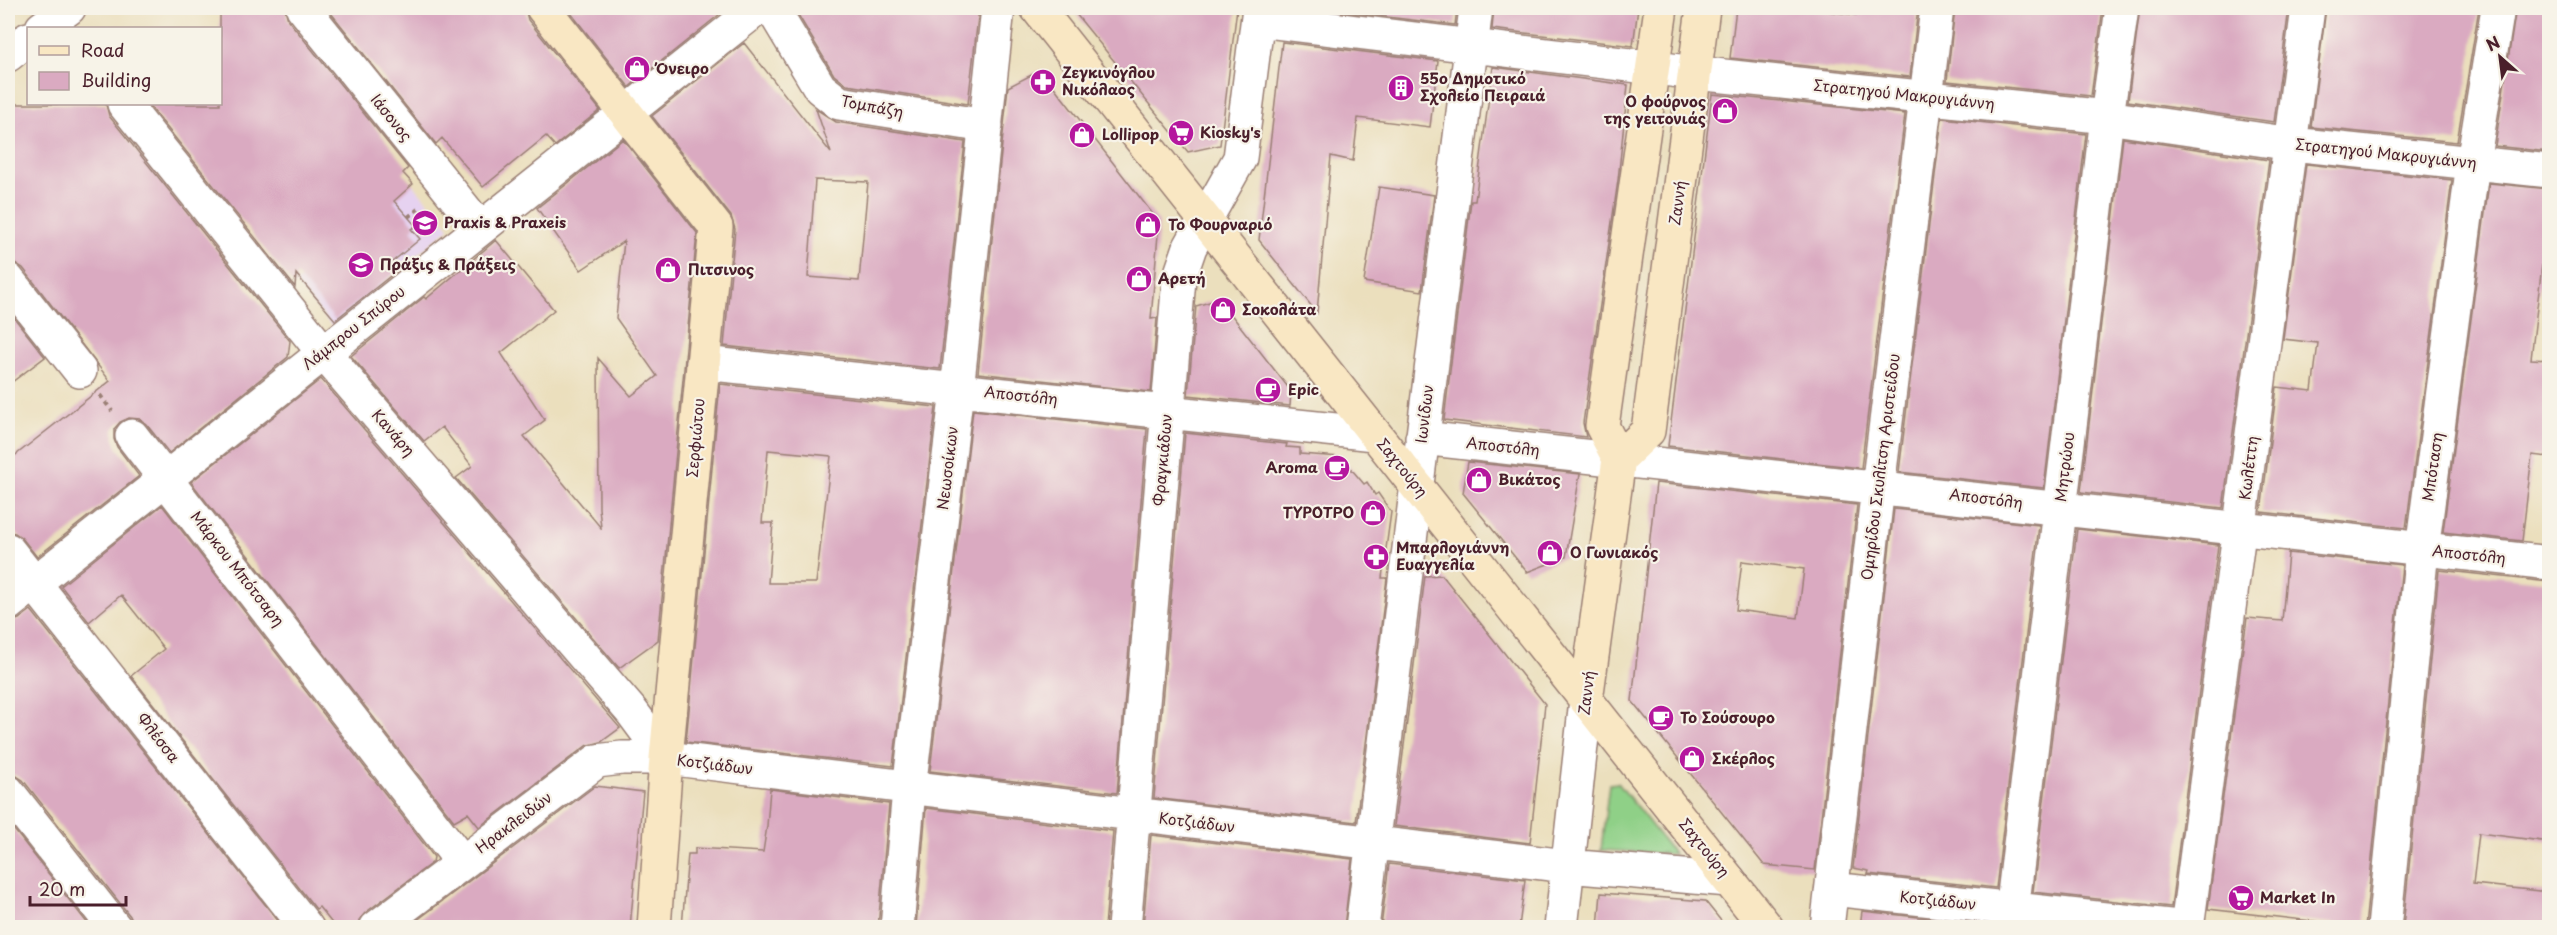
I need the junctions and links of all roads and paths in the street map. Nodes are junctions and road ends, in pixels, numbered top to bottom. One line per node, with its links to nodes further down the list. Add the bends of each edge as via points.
1 (303, 8): 31 (street, Ιάσονος)
2 (543, 8): 22 (street, Σερφιώτου)
3 (758, 8): 22 (street, Λάμπρου Σπύρου)
4 (772, 8): 24 (street, Τομπάζη, via 820,88 839,103)
5 (998, 8): 24 (street, Νεωσοίκων)
6 (1037, 8): 30 (street, Σαχτούρη)
7 (1476, 8): 16 (street, Ιωνίδων)
8 (1661, 8): 18 (street)
9 (1703, 8): 19 (street, Ζαννή)
10 (1937, 8): 20 (street, Ομηρίδου Σκυλίτση Αριστείδου)
11 (2122, 8): 23 (street, Μητρώου)
12 (2308, 8): 25 (street, Κωλέττη)
13 (2498, 8): 26 (street, Μπόταση)
14 (1258, 14): 16 (street, Στρατηγού Μακρυγιάννη); 30 (street, Φραγκιάδων, via 1240,158)
15 (27, 40): 17 (street)
16 (1471, 47): 18 (street, Στρατηγού Μακρυγιάννη); 40 (street, Ιωνίδων)
17 (8, 56)
18 (1653, 66): 19 (street, Στρατηγού Μακρυγιάννη); 41 (street, via 1602,426)
19 (1696, 73): 20 (street, Στρατηγού Μακρυγιάννη); 41 (street, Ζαννή, via 1648,431)
20 (1926, 98): 23 (street, Στρατηγού Μακρυγιάννη); 43 (street, Ομηρίδου Σκυλίτση Αριστείδου)
21 (125, 105): 33 (street, Κανάρη)
22 (626, 113): 31 (street, Λάμπρου Σπύρου); 34 (street, Σερφιώτου, via 716,226)
23 (2107, 117): 25 (street, Στρατηγού Μακρυγιάννη); 45 (street, Μητρώου)
24 (986, 126): 36 (street, Νεωσοίκων)
25 (2292, 144): 26 (street, Στρατηγού Μακρυγιάννη); 46 (street, Κωλέττη)
26 (2473, 163): 27 (street, Στρατηγού Μακρυγιάννη); 48 (street, Μπόταση)
27 (2550, 171)
28 (422, 205): 29 (path)
29 (408, 217)
30 (1205, 220): 37 (street, Φραγκιάδων, via 1179,279); 38 (street, Σαχτούρη)
31 (480, 228): 33 (street, Λάμπρου Σπύρου)
32 (8, 280): 35 (street)
33 (323, 352): 42 (street, Λάμπρου Σπύρου); 53 (street, Κανάρη, via 632,711)
34 (703, 363): 36 (street, Αποστόλη); 53 (street, Σερφιώτου)
35 (80, 371): 39 (path)
36 (957, 390): 37 (street, Αποστόλη); 54 (street, Νεωσοίκων)
37 (1168, 412): 38 (street, Αποστόλη); 56 (street, Φραγκιάδων)
38 (1374, 434): 44 (street, Σαχτούρη)
39 (132, 436): 42 (street, Μάρκου Μπότσαρη)
40 (1422, 438): 41 (street, Αποστόλη); 44 (street, Ιωνίδων)
41 (1619, 459): 43 (street, Αποστόλη); 52 (street, Ζαννή)
42 (166, 477): 50 (street, Λάμπρου Σπύρου); 58 (street, Μάρκου Μπότσαρη)
43 (1878, 487): 45 (street, Αποστόλη); 61 (street, Ομηρίδου Σκυλίτση Αριστείδου)
44 (1417, 488): 52 (street, Σαχτούρη); 57 (street, Ιωνίδων)
45 (2061, 508): 46 (street, Αποστόλη); 62 (street, Μητρώου)
46 (2241, 529): 48 (street, Αποστόλη); 73 (street, Κωλέττη)
47 (8, 550): 50 (street, Φλέσσα)
48 (2422, 550): 49 (street, Αποστόλη); 74 (street, Μπόταση)
49 (2550, 563)
50 (35, 582): 51 (street, Λάμπρου Σπύρου); 64 (street, Φλέσσα)
51 (8, 604)
52 (1586, 700): 59 (street, Ζαννή); 60 (street, Σαχτούρη)
53 (666, 758): 54 (street, Κοτζιάδων); 58 (street, Ηρακλειδών, via 597,761); 66 (street, Σερφιώτου)
54 (909, 789): 56 (street, Κοτζιάδων); 67 (street, Νεωσοίκων)
55 (8, 792): 63 (street)
56 (1132, 815): 57 (street, Κοτζιάδων); 68 (street, Φραγκιάδων)
57 (1372, 844): 59 (street, Κοτζιάδων); 69 (street, Ιωνίδων)
58 (462, 862): 65 (street, Ηρακλειδών)
59 (1568, 866): 60 (street, Κοτζιάδων); 70 (street, Ζαννή)
60 (1729, 880): 71 (street, Σαχτούρη)
61 (1832, 889): 62 (street, Κοτζιάδων); 72 (street, Ομηρίδου Σκυλίτση Αριστείδου)
62 (2011, 918): 73 (street, Κοτζιάδων)
63 (113, 927)
64 (307, 927)
65 (376, 927)
66 (654, 927)
67 (897, 927)
68 (1124, 927)
69 (1362, 927)
70 (1561, 927)
71 (1767, 927)
72 (1827, 927)
73 (2188, 927)
74 (2384, 927)

